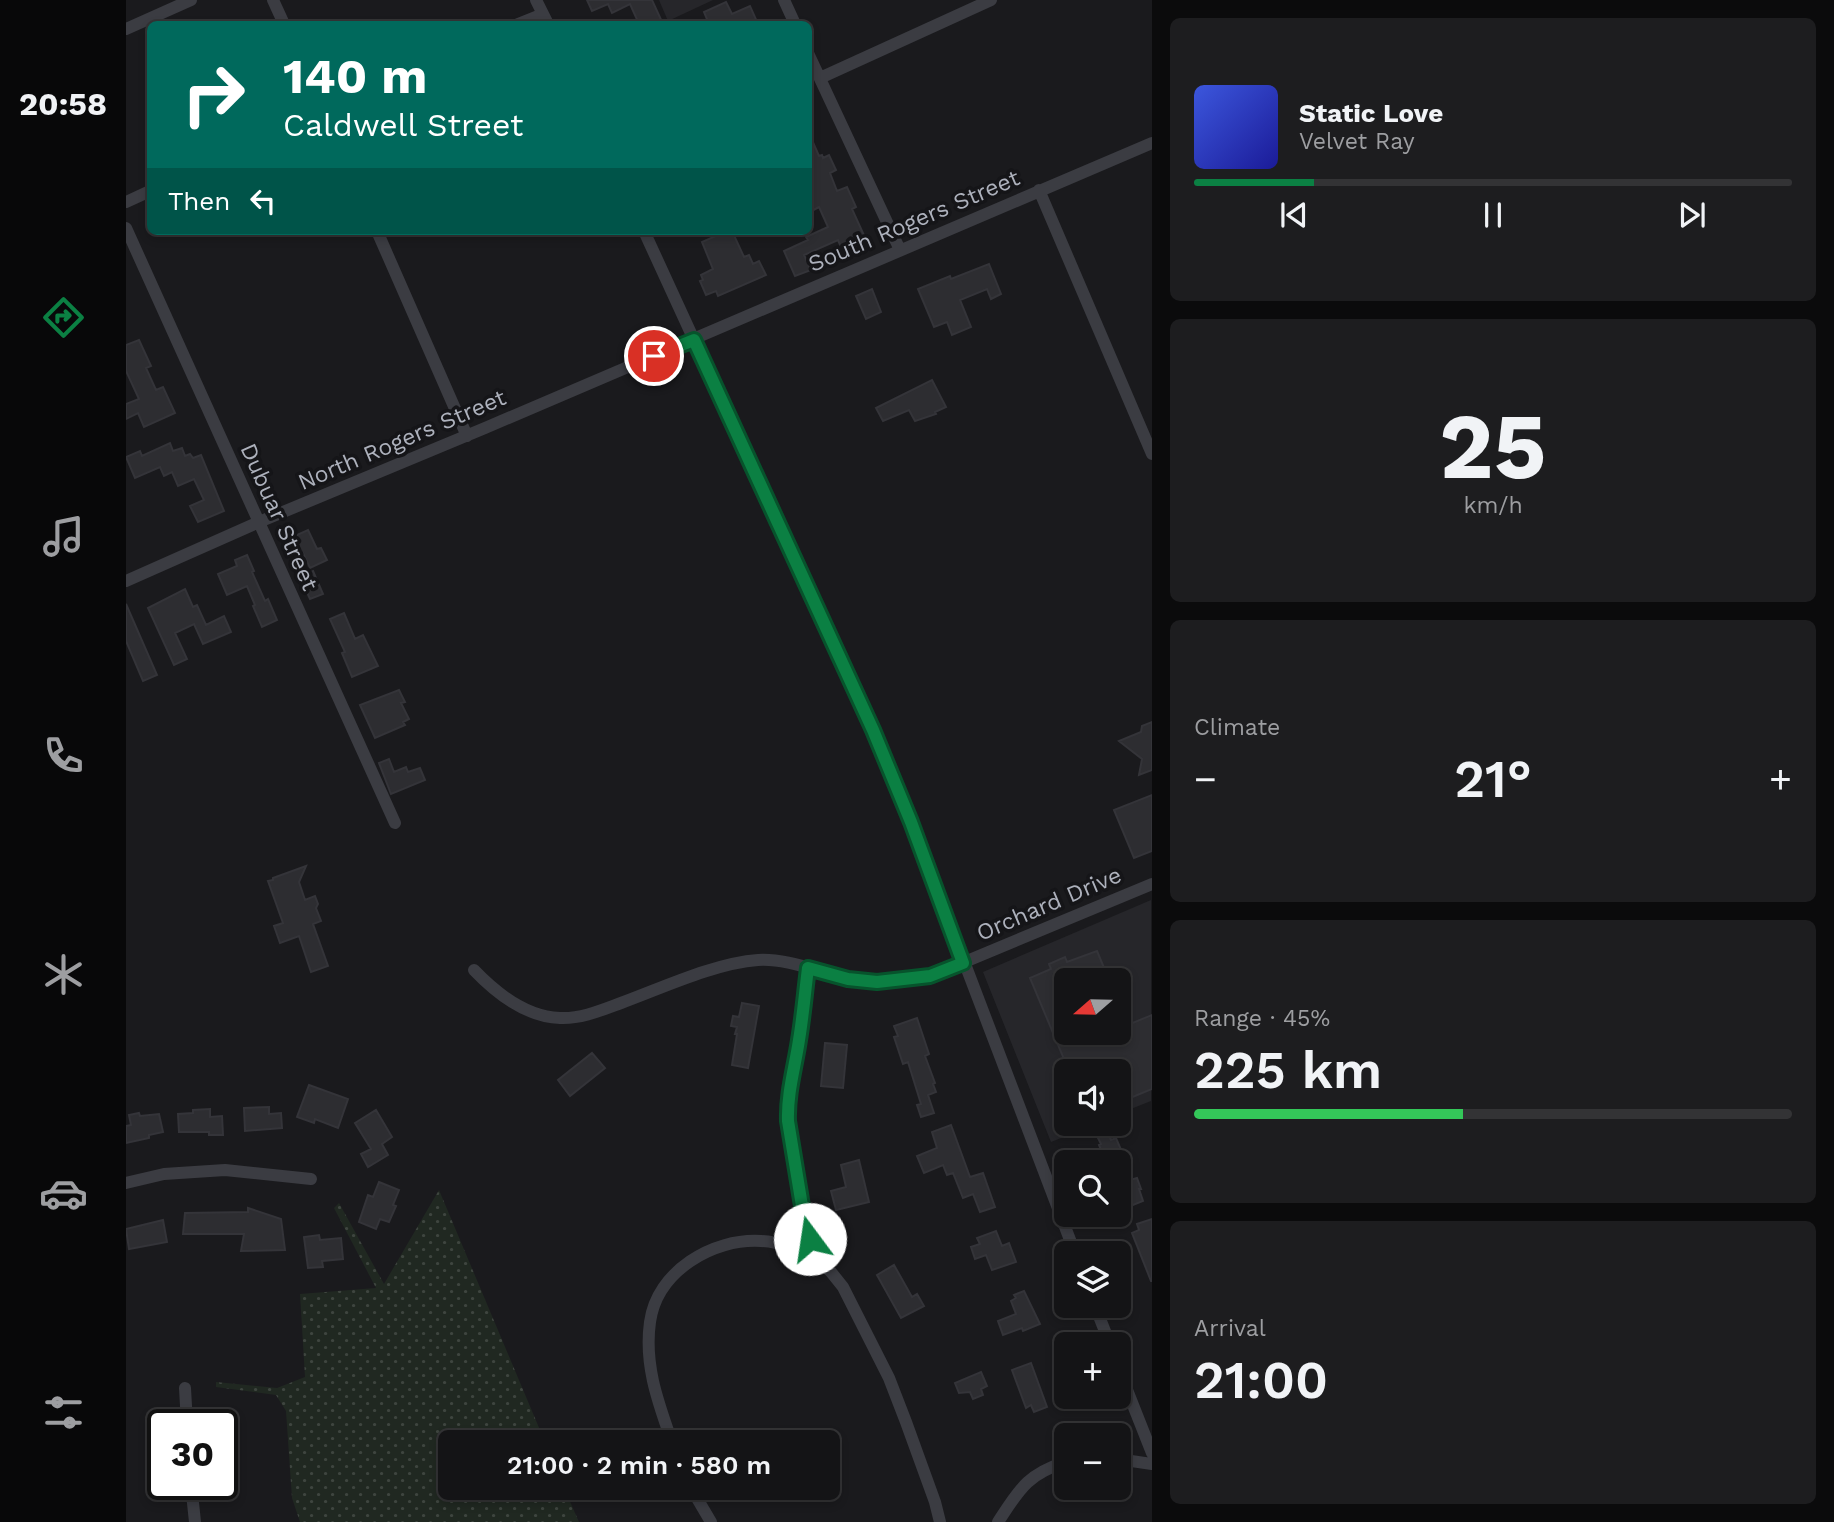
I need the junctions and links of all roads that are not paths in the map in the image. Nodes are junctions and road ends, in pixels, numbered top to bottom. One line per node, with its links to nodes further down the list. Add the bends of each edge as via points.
1 (191, 0): 9 (street)
2 (273, 0): 7 (street)
3 (536, 0): 6 (street)
4 (783, 0): 8 (street)
5 (991, 0): 11 (street)
6 (545, 19)
7 (283, 21)
8 (794, 21)
9 (126, 29)
10 (812, 61): 11 (street)
11 (820, 78): 19 (street)
12 (1152, 143): 13 (street, South Rogers Street)
13 (1039, 190): 19 (street, South Rogers Street); 22 (street)
14 (147, 192): 15 (street)
15 (126, 202)
16 (126, 228): 23 (street, Dubuar Street)
17 (378, 235): 21 (street)
18 (646, 235): 20 (street)
19 (900, 250): 20 (street, South Rogers Street)
20 (694, 340): 21 (street, North Rogers Street); 27 (street, via 873,730)
21 (467, 436): 23 (street, North Rogers Street)
22 (1152, 454)
23 (259, 522): 24 (street, North Rogers Street); 25 (street, Dubuar Street)
24 (126, 581)
25 (395, 823)
26 (1152, 884): 27 (street, Orchard Drive)
27 (963, 963): 28 (street, Orchard Drive, via 930,976 877,982); 32 (street)
28 (808, 968): 29 (street, Orchard Drive, via 758,960 730,964 597,1012 557,1018 521,1007); 33 (street, via 788,1121 804,1218)
29 (474, 970)
30 (312, 1179): 31 (street, via 225,1170 164,1174)
31 (126, 1183)
32 (1069, 1241)
33 (817, 1259): 37 (street, via 776,1243 738,1242 710,1251 674,1274 652,1311 649,1354 655,1395); 46 (street, via 843,1287 889,1378)
34 (185, 1388): 36 (street)
35 (1131, 1400): 38 (street)
36 (186, 1409)
37 (668, 1430)
38 (1152, 1453)
39 (1131, 1461): 40 (street)
40 (1152, 1464)
41 (1054, 1466): 47 (street, via 1019,1489)
42 (193, 1500): 44 (street)
43 (698, 1500): 45 (street)
44 (195, 1522)
45 (711, 1522)
46 (940, 1522)
47 (998, 1522)

